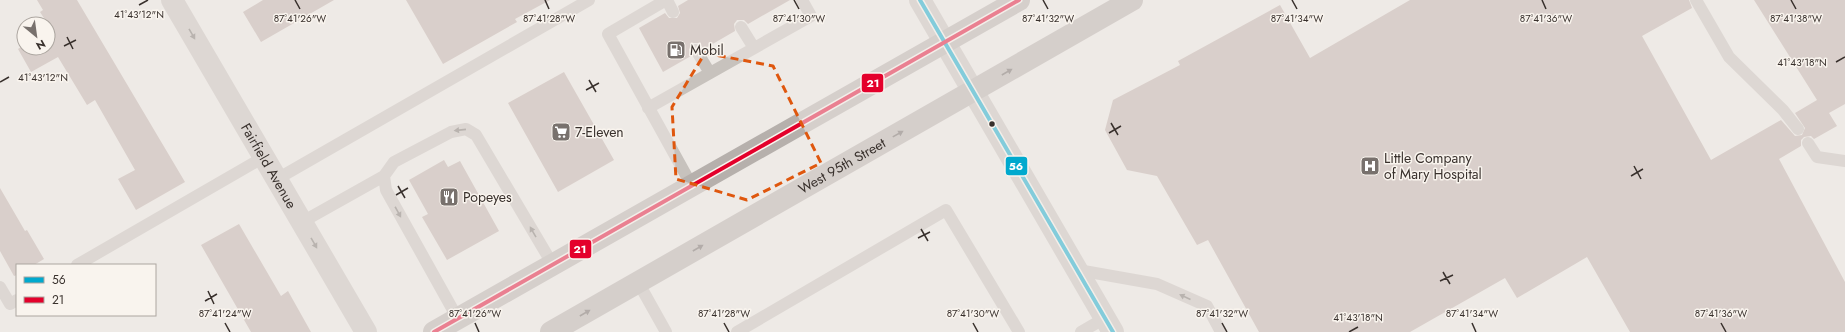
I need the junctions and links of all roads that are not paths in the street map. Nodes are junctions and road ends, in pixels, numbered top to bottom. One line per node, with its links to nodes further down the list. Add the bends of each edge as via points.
1 (172, 0): 19 (street, Fairfield Avenue, one-way to 19)
2 (590, 0): 22 (lane)
3 (666, 0): 9 (lane); 16 (lane, via 608,34)
4 (802, 0): 12 (lane, via 811,16)
5 (920, 0): 11 (street)
6 (1019, 0): 11 (main road)
7 (1132, 0): 15 (main road, West 95th Street, one-way to 7)
8 (1696, 0): 17 (lane, via 1729,57 1783,110)
9 (673, 12)
10 (742, 27): 12 (lane)
11 (945, 43): 15 (street); 23 (main road)
12 (754, 48): 14 (lane)
13 (696, 50): 14 (lane)
14 (710, 73): 16 (lane)
15 (973, 91): 27 (street); 28 (main road, West 95th Street, one-way to 15)
16 (648, 108): 23 (lane)
17 (1798, 129)
18 (1808, 143): 20 (lane, via 1817,157)
19 (264, 157): 22 (street, Fairfield Avenue); 25 (lane)
20 (1845, 161)
21 (384, 176): 24 (lane); 26 (lane, one-way to 21, via 476,135 466,129 451,132 394,162); 31 (lane, one-way to 31, via 386,190)
22 (277, 179): 24 (street, Fairfield Avenue)
23 (692, 186): 26 (main road)
24 (302, 222): 33 (street, Fairfield Avenue, one-way to 33)
25 (79, 264)
26 (553, 265): 31 (main road)
27 (1078, 270): 32 (street); 40 (lane, one-way to 27, via 1207,306 1157,284)
28 (638, 282): 35 (main road, West 95th Street, one-way to 28); 36 (lane)
29 (0, 288): 30 (lane, via 10,304)
30 (16, 301)
31 (458, 318): 34 (main road)
32 (1109, 325): 39 (lane)
33 (366, 332)
34 (434, 332)
35 (551, 332)
36 (666, 332)
37 (737, 332): 38 (lane, via 946,210)
38 (1019, 332)
39 (1081, 332)
40 (1221, 332)

